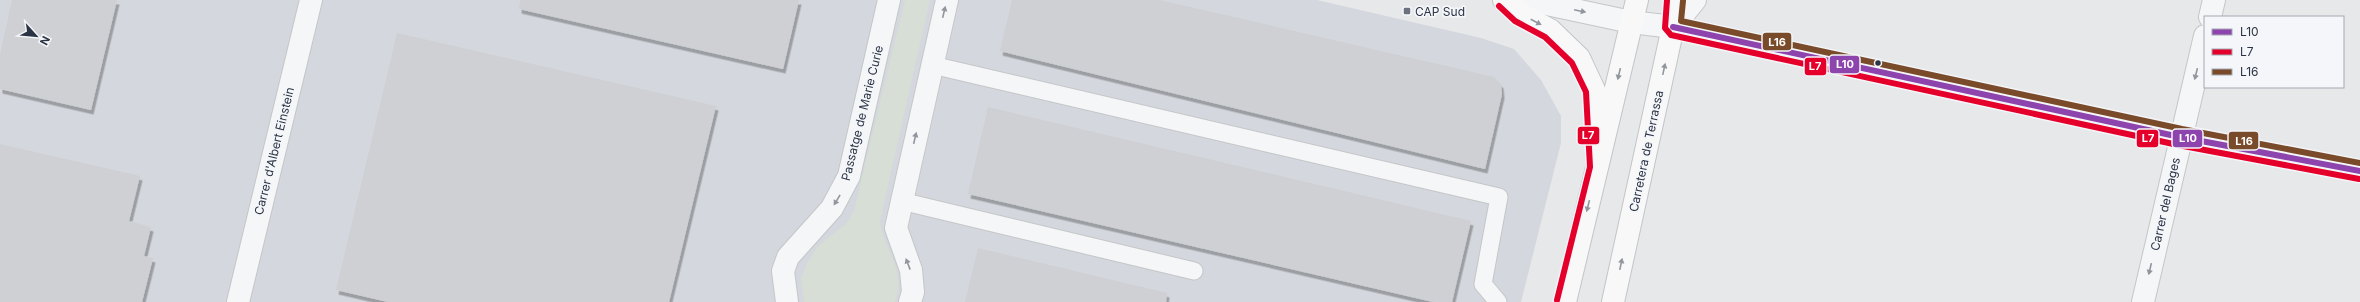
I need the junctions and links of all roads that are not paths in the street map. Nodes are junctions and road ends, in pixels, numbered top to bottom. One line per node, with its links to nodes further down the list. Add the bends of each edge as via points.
1 (311, 0): 22 (street, Carrer d'Albert Einstein)
2 (889, 0): 23 (street, Passatge de Marie Curie, one-way to 23, via 848,176 832,208 788,257 783,271)
3 (947, 0): 16 (street, one-way to 3)
4 (1504, 0): 18 (main road, one-way to 18, via 1520,14 1550,30 1579,58 1594,90)
5 (1528, 0): 12 (street, one-way to 12)
6 (1637, 0): 12 (main road)
7 (1675, 0): 13 (main road, Carretera de Terrassa)
8 (1695, 0): 13 (street)
9 (1703, 0): 14 (street)
10 (2214, 0): 11 (street)
11 (2210, 16)
12 (1631, 22): 13 (street); 18 (main road, one-way to 18)
13 (1673, 27): 14 (street); 27 (main road, Carretera de Terrassa, one-way to 13)
14 (1696, 32): 17 (street)
15 (2204, 40): 17 (street, Carrer del Bages, one-way to 17)
16 (932, 65): 20 (street, one-way to 16); 25 (lane, via 1499,196 1483,284)
17 (2180, 136): 19 (street); 28 (street, Carrer del Bages, one-way to 28)
18 (1598, 168): 26 (main road, one-way to 26)
19 (2360, 171)
20 (901, 201): 21 (lane); 24 (street, one-way to 20, via 913,292 911,270 896,228)
21 (1194, 271)
22 (238, 302)
23 (788, 302)
24 (910, 302)
25 (1498, 302)
26 (1565, 302)
27 (1613, 302)
28 (2143, 302)

